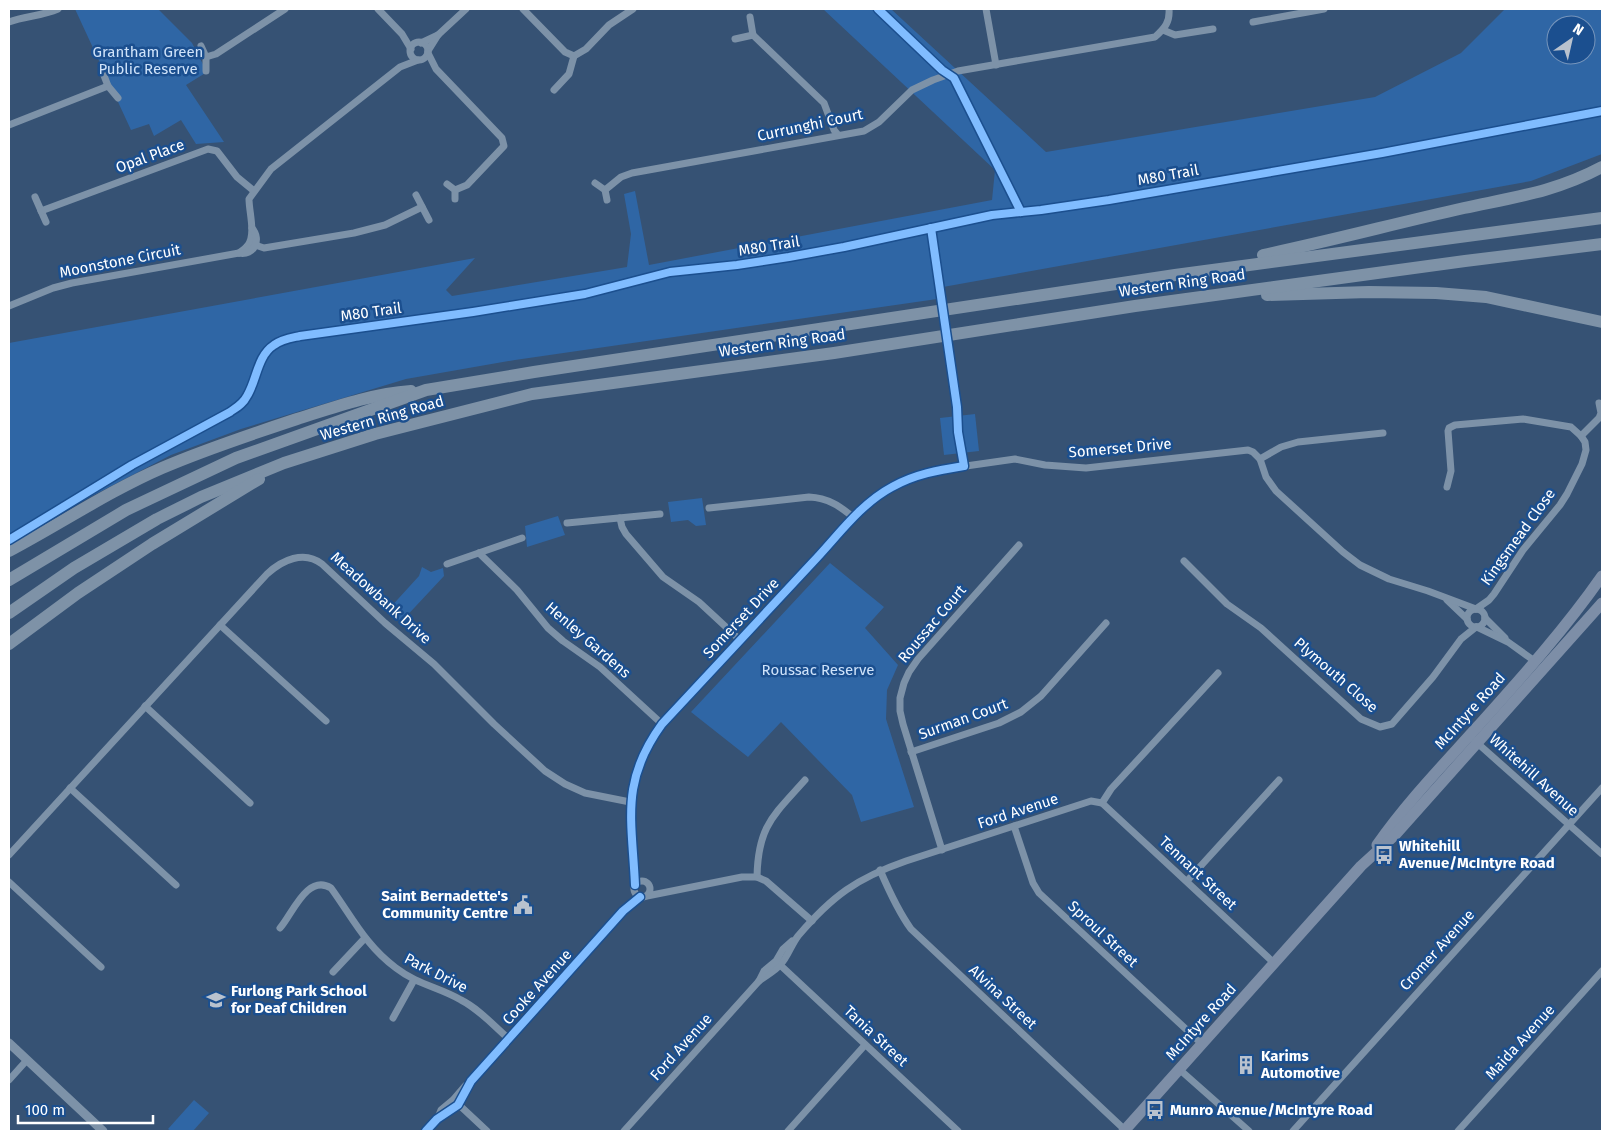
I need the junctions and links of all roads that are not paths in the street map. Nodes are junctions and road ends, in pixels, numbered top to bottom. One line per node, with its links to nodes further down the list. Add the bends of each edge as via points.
1 (58, 9): 12 (street)
2 (285, 9): 25 (street, via 216,54)
3 (378, 9): 16 (street)
4 (466, 9): 17 (street)
5 (523, 9): 24 (street, via 565,52)
6 (633, 9): 24 (street)
7 (986, 9): 27 (street)
8 (1169, 9): 15 (street, via 1170,20)
9 (1324, 9): 10 (street)
10 (1302, 11): 13 (street)
11 (750, 17): 18 (street)
12 (9, 22)
13 (1253, 22)
14 (1214, 29): 15 (street, via 1175,35)
15 (1163, 30): 27 (street, Currunghi Court, via 1156,37)
16 (402, 34): 20 (street); 22 (street)
17 (438, 35): 20 (street); 23 (street)
18 (753, 35): 19 (street); 36 (street, via 824,103)
19 (735, 39)
20 (420, 43): 22 (street, via 414,44); 23 (street)
21 (201, 46): 25 (street)
22 (410, 50): 26 (street, via 413,58); 28 (street)
23 (428, 52): 26 (street); 29 (street)
24 (574, 56): 33 (street, via 571,71)
25 (206, 57): 30 (street)
26 (420, 60): 28 (street); 29 (street)
27 (996, 65): 36 (street, Currunghi Court, via 933,80 912,90 879,122 864,131)
28 (400, 67): 42 (street, via 272,169)
29 (436, 69): 40 (street, via 502,138 504,146 467,185)
30 (206, 71)
31 (103, 72): 32 (street)
32 (108, 86): 34 (street); 35 (street)
33 (554, 90)
34 (118, 98)
35 (9, 125)
36 (838, 135): 41 (street, Currunghi Court, via 632,173)
37 (1602, 167): 54 (highway, via 1540,193)
38 (595, 183): 41 (street)
39 (446, 184): 40 (street)
40 (455, 190): 45 (street)
41 (605, 190): 46 (street)
42 (254, 191): 48 (street, Opal Place, via 237,177 218,151 208,149); 52 (street, via 248,199)
43 (416, 195): 47 (street)
44 (35, 197): 48 (street)
45 (455, 199)
46 (607, 200)
47 (422, 207): 50 (street); 52 (street, via 385,225 354,233 264,248)
48 (41, 210): 51 (street)
49 (1602, 218): 54 (highway, Western Ring Road)
50 (429, 220)
51 (46, 222)
52 (252, 244): 55 (street, Moonstone Circuit, via 239,254 72,283)
53 (1602, 244): 56 (highway, Western Ring Road)
54 (1175, 275): 58 (highway, Western Ring Road)
55 (9, 306)
56 (1135, 306): 57 (highway, via 1259,295 1436,294 1486,297); 63 (highway, Western Ring Road, via 824,354 532,394 375,434)
57 (1602, 322)
58 (426, 390): 72 (highway, via 386,393 336,406 170,465 78,510); 77 (highway, Western Ring Road, via 236,458 126,510)
59 (1599, 403): 61 (street, via 1601,413)
60 (1383, 433): 62 (street, via 1298,442)
61 (1581, 436): 64 (street, via 1571,428 1523,419 1455,425 1449,428 1448,434 1451,471); 79 (street, Kingsmead Close, via 1585,442 1584,457 1567,494)
62 (1260, 459): 68 (street, Somerset Drive, via 1248,450 1086,468 1015,459 964,466 909,478 873,499); 78 (street, via 1276,491 1351,559 1380,576)
63 (284, 463): 82 (highway, Western Ring Road, via 157,519 74,568); 91 (highway, via 152,544)
64 (1447, 487)
65 (709, 508): 68 (street, via 817,497 834,503)
66 (660, 514): 67 (street)
67 (620, 518): 69 (street); 89 (street, via 626,534 663,577 699,602)
68 (854, 518): 89 (street, Somerset Drive)
69 (567, 523)
70 (522, 538): 73 (street)
71 (1019, 545): 99 (street, Roussac Court, via 909,672 900,698 900,711)
72 (9, 551)
73 (479, 553): 75 (street); 97 (street, Henley Gardens, via 517,590 548,628 600,668)
74 (1184, 560): 88 (street, Plymouth Close, via 1227,604 1256,624 1361,719 1380,727 1392,724)
75 (447, 564)
76 (1602, 576): 92 (main road, McIntyre Road)
77 (9, 580)
78 (1442, 597): 81 (street); 84 (street)
79 (1489, 600): 81 (street, Kingsmead Close); 83 (street, Kingsmead Close)
80 (1602, 603): 93 (main road, McIntyre Road)
81 (1476, 609): 83 (street); 84 (street)
82 (9, 613)
83 (1485, 617): 87 (street, via 1482,625); 90 (street)
84 (1467, 620): 87 (street); 88 (street, Plymouth Close)
85 (1106, 623): 99 (street, Surman Court, via 1041,696 1021,712 999,723)
86 (220, 625): 95 (street, Meadowbank Drive); 96 (street); 104 (street, Meadowbank Drive, via 274,567 297,557 317,560 434,664 545,771 585,793)
87 (1477, 627): 88 (street, Plymouth Close); 90 (street)
88 (1461, 639)
89 (740, 640): 97 (street, Somerset Drive)
90 (1508, 642): 92 (street)
91 (9, 644)
92 (1535, 661): 93 (street); 98 (main road, McIntyre Road)
93 (1544, 669): 98 (main road, McIntyre Road)
94 (1218, 673): 106 (street, via 1111,789)
95 (145, 706): 102 (street, Meadowbank Drive); 105 (street)
96 (326, 722)
97 (662, 724): 104 (street, Somerset Drive, via 648,744 637,770)
98 (1473, 740): 107 (street, Whitehill Avenue); 126 (main road, McIntyre Road, via 1435,773 1361,866)
99 (911, 752): 109 (street, Roussac Court)
100 (805, 780): 114 (street, via 765,830 759,850)
101 (1279, 780): 117 (street)
102 (70, 788): 110 (street, Meadowbank Drive); 118 (street)
103 (1602, 788): 107 (street, Cromer Avenue)
104 (630, 802): 112 (street, Somerset Drive)
105 (250, 803)
106 (1102, 803): 108 (street, Ford Avenue, via 1091,801); 117 (street, Tennant Street)
107 (1569, 825): 111 (street, Whitehill Avenue); 148 (street, Cromer Avenue)
108 (1014, 826): 109 (street, Ford Avenue); 134 (street, Sproul Street, via 1039,893)
109 (942, 850): 113 (street, Ford Avenue)
110 (9, 854)
111 (1602, 854)
112 (634, 860): 115 (street, Somerset Drive); 121 (street, Somerset Drive)
113 (880, 870): 122 (street, Ford Avenue, via 839,894); 141 (street, Alvina Street, via 892,899 911,929)
114 (757, 877): 120 (street); 122 (street, via 775,888)
115 (642, 881): 119 (street); 121 (street, via 638,882)
116 (9, 882): 127 (street)
117 (1187, 882): 126 (street, Tennant Street)
118 (176, 885)
119 (650, 886): 120 (street); 121 (street, via 650,891)
120 (669, 890): 121 (street)
121 (639, 893): 132 (street, Cooke Avenue)
122 (812, 921): 125 (street, Ford Avenue, via 783,950)
123 (280, 928): 124 (street, Park Drive, via 302,894 322,884 331,888)
124 (365, 938): 129 (street); 130 (street, Park Drive, via 394,967)
125 (778, 963): 135 (street, Tania Street); 145 (street, Ford Avenue, via 764,971)
126 (1274, 963): 134 (main road, McIntyre Road)
127 (101, 967)
128 (1602, 970): 149 (street, Maida Avenue)
129 (333, 972)
130 (414, 980): 131 (street); 132 (street, Park Drive, via 462,1000)
131 (393, 1018)
132 (509, 1039): 139 (street, Cooke Avenue, via 462,1088)
133 (9, 1043): 136 (street)
134 (1202, 1044): 137 (main road, McIntyre Road)
135 (865, 1045): 140 (street, Tania Street); 146 (street)
136 (27, 1060): 138 (street); 142 (street)
137 (1179, 1069): 141 (main road, McIntyre Road); 147 (street)
138 (9, 1080)
139 (456, 1102): 143 (street, Cooke Avenue, via 441,1110); 144 (street)
140 (956, 1130)
141 (1124, 1130)
142 (103, 1131)
143 (426, 1131)
144 (487, 1131)
145 (624, 1131)
146 (788, 1131)
147 (1249, 1131)
148 (1293, 1131)
149 (1458, 1131)

